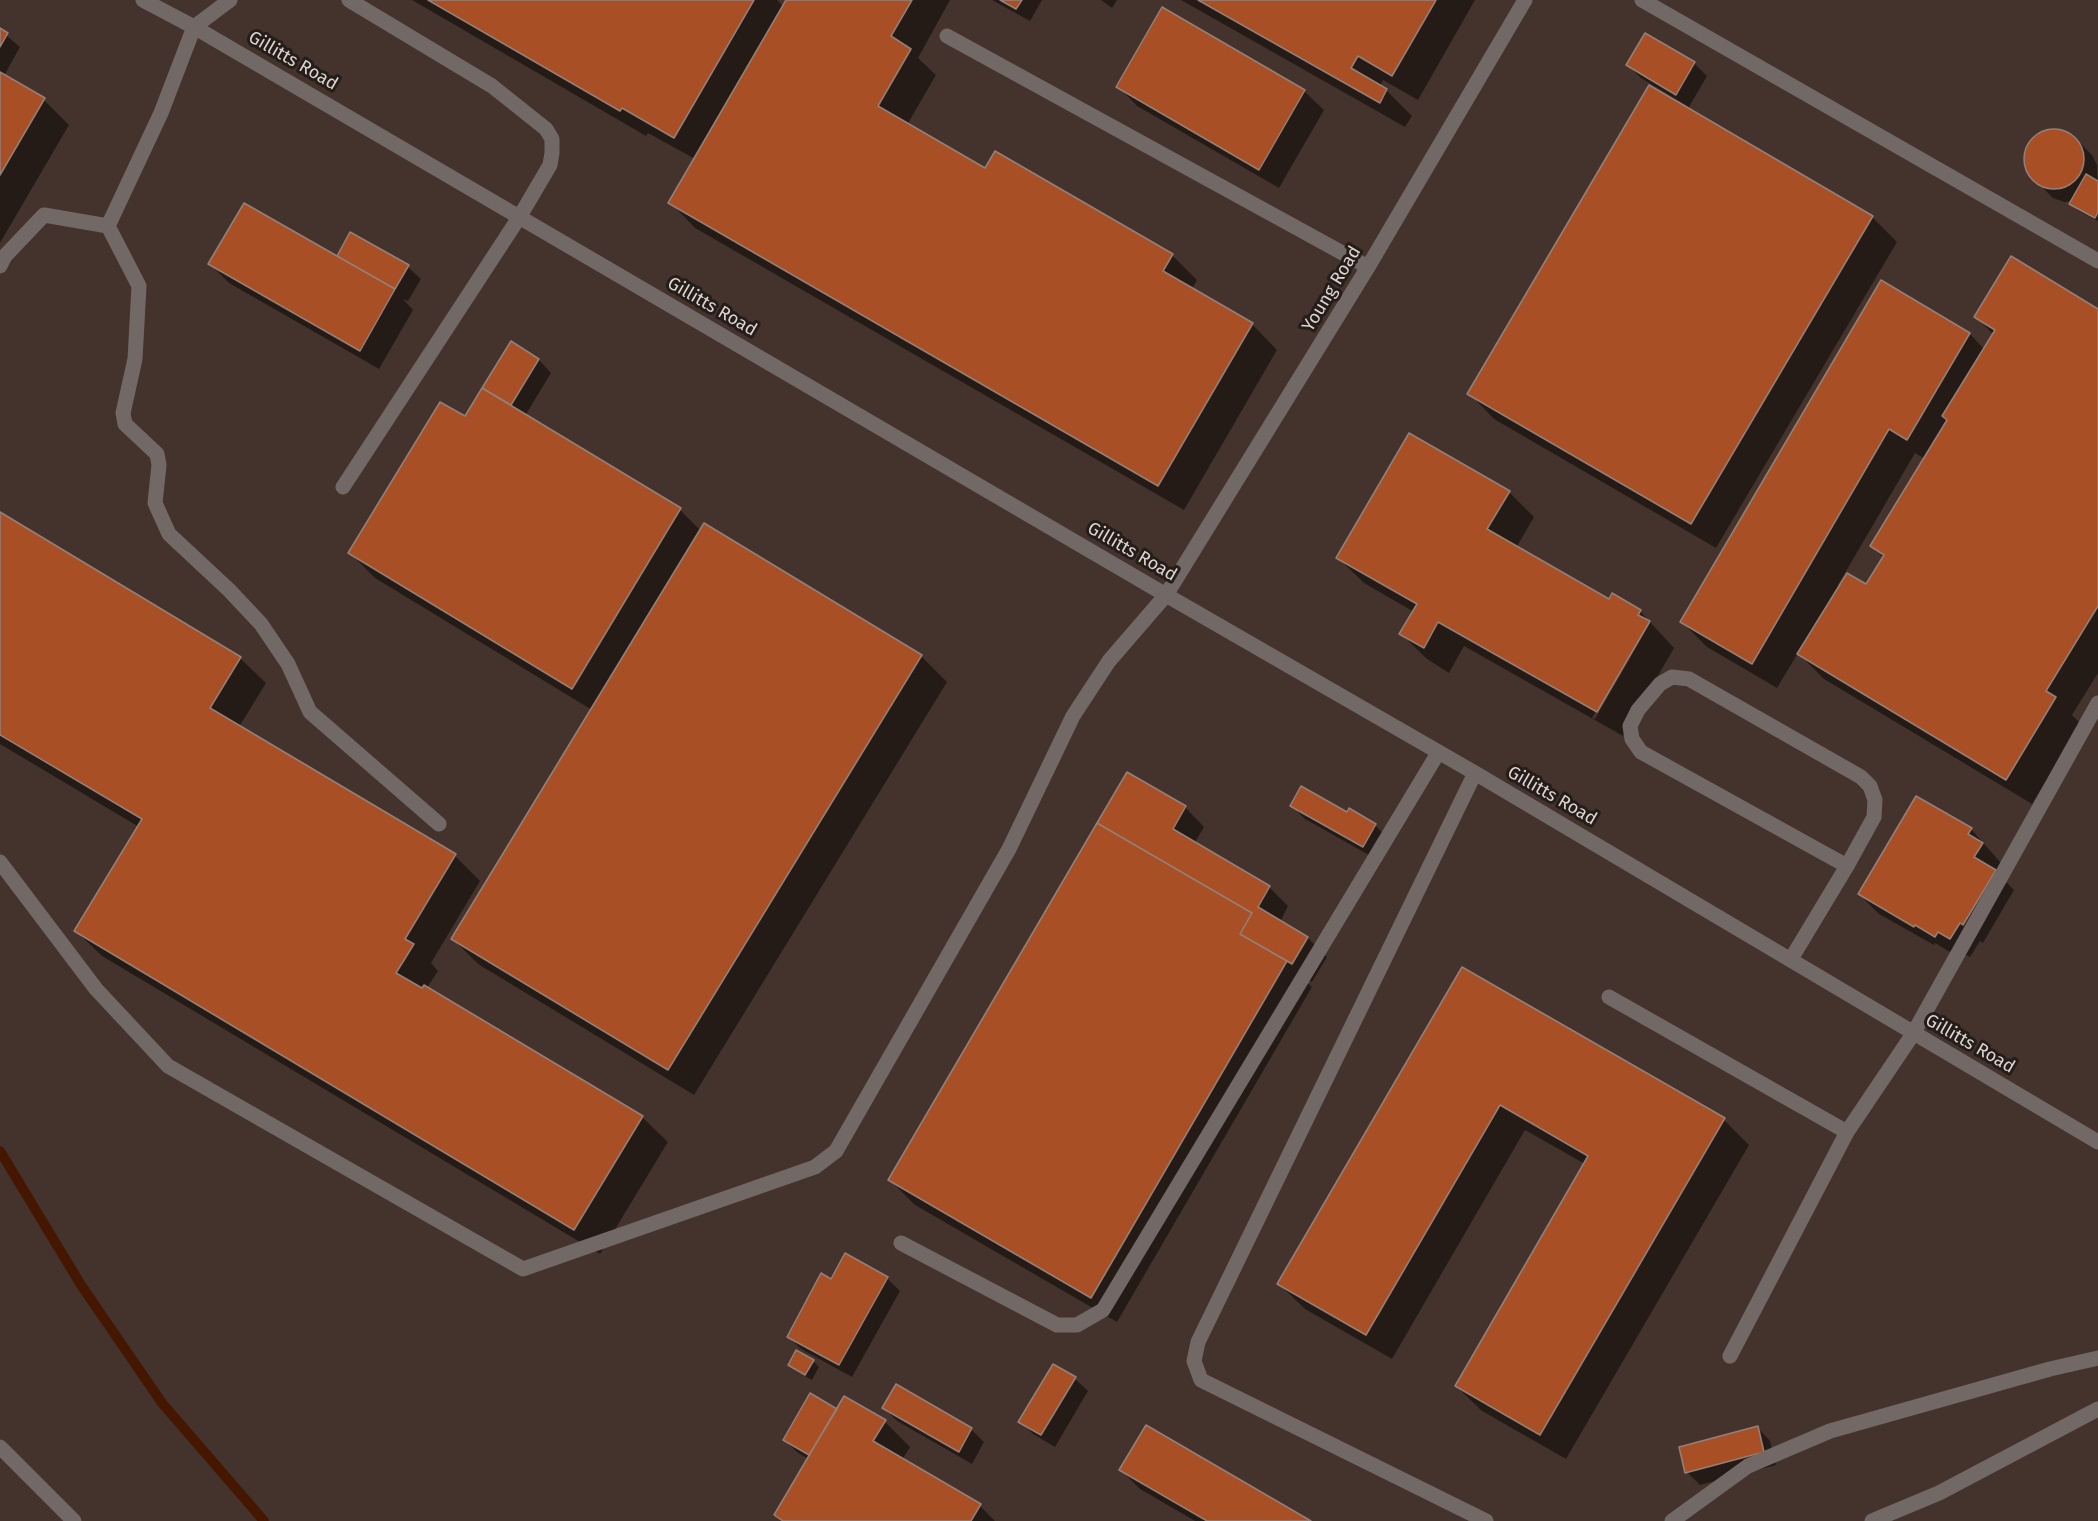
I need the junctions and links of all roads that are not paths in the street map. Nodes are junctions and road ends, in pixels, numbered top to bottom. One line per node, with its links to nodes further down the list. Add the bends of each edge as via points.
1 (143, 0): 6 (lane, Gillitts Road)
2 (230, 0): 6 (lane)
3 (349, 0): 8 (lane, via 492,86 546,129 552,139 550,165)
4 (1525, 0): 12 (lane, Young Road)
5 (1642, 0): 10 (lane)
6 (194, 27): 8 (lane, Gillitts Road); 9 (lane, via 161,112)
7 (947, 36): 12 (lane)
8 (520, 216): 13 (lane); 14 (lane, Gillitts Road)
9 (108, 226): 11 (lane, via 44,215); 18 (lane, via 139,286 135,359 123,413 125,424 157,454 155,503 169,534 261,624 288,664 310,712)
10 (2098, 261)
11 (0, 266)
12 (1368, 267): 14 (lane, Young Road)
13 (342, 488)
14 (1166, 595): 16 (lane, Gillitts Road); 19 (lane, Young Road, via 1109,661 1073,716 1009,849 836,1152 814,1167 523,1269 168,1066 96,989)
15 (2098, 703): 23 (lane)
16 (1438, 753): 17 (lane, Gillitts Road); 26 (lane, via 1103,1310 1077,1324 1058,1324)
17 (1475, 773): 21 (lane, Gillitts Road); 32 (lane, via 1198,1342 1194,1361 1201,1380)
18 (439, 824)
19 (0, 862)
20 (1847, 866): 20 (lane, via 1641,752 1632,739 1630,726 1659,684 1672,677 1689,679 1861,777 1870,786 1875,800 1874,817); 21 (lane)
21 (1791, 959): 23 (lane, Gillitts Road)
22 (1609, 998): 24 (lane)
23 (1913, 1034): 24 (lane); 25 (lane, Gillitts Road)
24 (1847, 1132): 27 (lane)
25 (2098, 1142)
26 (901, 1243)
27 (1730, 1356)
28 (2098, 1358): 33 (lane, via 1830,1431 1748,1466)
29 (2098, 1409): 34 (lane, via 1939,1493)
30 (0, 1447): 31 (lane)
31 (74, 1521)
32 (1486, 1521)
33 (1672, 1521)
34 (1872, 1521)

